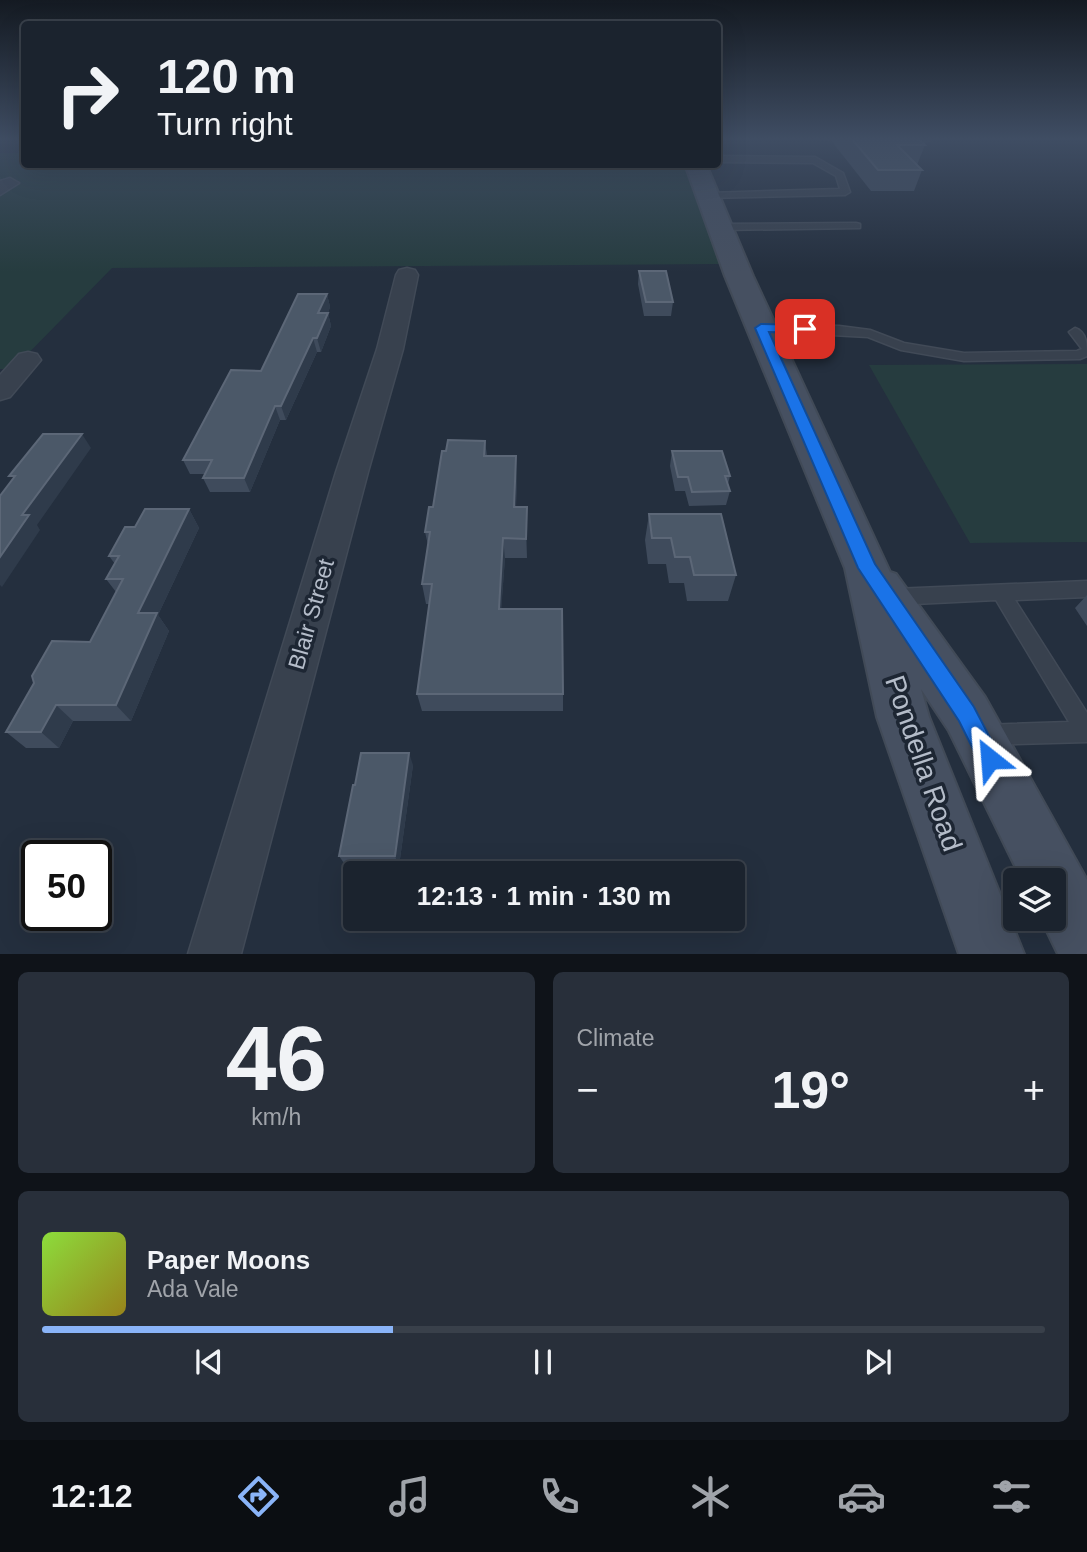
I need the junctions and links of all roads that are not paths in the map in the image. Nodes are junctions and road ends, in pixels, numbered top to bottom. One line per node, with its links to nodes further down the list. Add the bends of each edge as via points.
1 (703, 183): 3 (main road, Pondella Road)
2 (842, 183): 3 (lane, via 845,192)
3 (708, 196): 5 (main road, Pondella Road)
4 (856, 226): 5 (lane)
5 (720, 228): 7 (main road, Pondella Road)
6 (407, 275): 18 (street, Blair Street, via 390,349)
7 (761, 328): 9 (lane, via 870,334 901,346 964,357 1080,355); 12 (main road, Pondella Road)
8 (1076, 332): 9 (lane)
9 (1087, 349)
10 (28, 360): 11 (street)
11 (0, 391)
12 (877, 583): 14 (lane); 16 (main road, Pondella Road); 19 (main road, Pondella Road, via 903,717)
13 (1087, 589): 14 (lane)
14 (1001, 593): 15 (lane)
15 (1087, 732): 16 (lane)
16 (978, 736): 17 (main road, Pondella Road)
17 (1087, 944)
18 (214, 954)
19 (992, 954)

